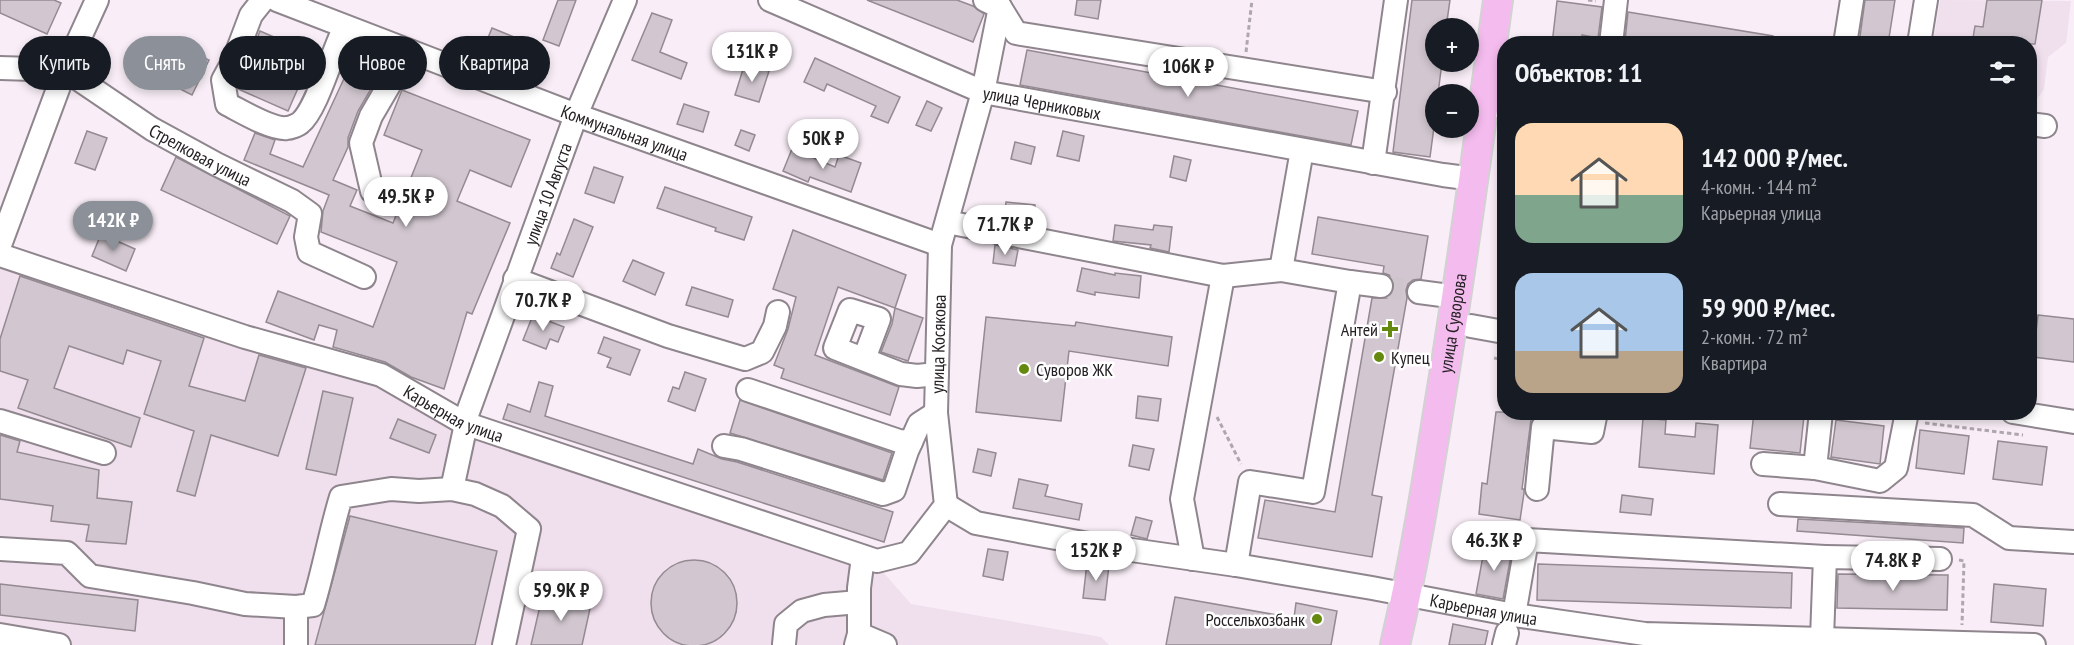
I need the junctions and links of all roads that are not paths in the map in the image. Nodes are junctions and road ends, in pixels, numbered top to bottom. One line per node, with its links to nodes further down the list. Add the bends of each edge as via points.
1 (97, 0): 14 (street)
2 (262, 0): 13 (street, via 251,15 223,80 227,104 254,119 286,129 300,124 314,103)
3 (277, 0): 13 (street, Коммунальная улица)
4 (625, 0): 30 (street, улица 10 Августа)
5 (770, 0): 28 (street, улица Черниковых)
6 (1396, 0): 29 (street)
7 (1498, 0): 34 (main road, улица Суворова)
8 (1516, 0): 16 (main road)
9 (1616, 0): 17 (street)
10 (1852, 0): 18 (street)
11 (1926, 0): 19 (street)
12 (992, 4): 28 (street, улица Косякова); 29 (street, via 1017,33)
13 (345, 27): 15 (street, Коммунальная улица)
14 (81, 36)
15 (369, 36)
16 (1512, 36)
17 (1612, 36)
18 (1846, 36)
19 (1919, 36)
20 (427, 58): 30 (street, Коммунальная улица)
21 (0, 68): 22 (street)
22 (18, 69)
23 (18, 79): 24 (street)
24 (0, 82)
25 (58, 90): 37 (street)
26 (94, 90): 42 (street, Стрелковая улица, via 152,129 292,201 310,214 306,237 309,252)
27 (386, 90): 35 (street, via 361,143)
28 (983, 92): 31 (street, улица Черниковых); 36 (street, улица Косякова)
29 (1384, 92): 33 (street)
30 (576, 115): 38 (street, Коммунальная улица); 43 (street, улица 10 Августа)
31 (1302, 150): 33 (street, улица Черниковых); 40 (street)
32 (1497, 155): 49 (main road, улица Суворова)
33 (1373, 163): 34 (street, улица Черниковых)
34 (1474, 179): 47 (main road, улица Суворова)
35 (372, 191)
36 (947, 222): 38 (street, улица Косякова); 41 (street)
37 (0, 245)
38 (940, 245): 52 (street, улица Косякова)
39 (0, 255): 61 (street, Карьерная улица, via 245,337 381,375)
40 (1281, 270): 41 (street); 44 (street)
41 (1223, 276): 75 (street, via 1182,499)
42 (364, 277)
43 (515, 279): 48 (street, via 668,336 745,359 762,352); 61 (street, улица 10 Августа)
44 (1350, 282): 45 (street); 77 (street, via 1313,492 1250,482)
45 (1381, 286)
46 (1419, 292): 47 (street)
47 (1457, 297): 78 (main road, улица Суворова)
48 (778, 312)
49 (1472, 326): 50 (street); 78 (main road, улица Суворова)
50 (1497, 331)
51 (864, 359): 52 (street, via 901,374)
52 (937, 374): 54 (street, улица Косякова)
53 (748, 390): 62 (street)
54 (936, 413): 62 (street, via 919,424); 70 (street, улица Косякова)
55 (2037, 416): 60 (street)
56 (1595, 420): 68 (street, via 1593,432 1543,427)
57 (1820, 420): 66 (street)
58 (1905, 420): 66 (street, via 1896,468 1880,481)
59 (0, 421): 64 (street)
60 (2074, 422)
61 (465, 423): 67 (street, улица 10 Августа); 74 (street, Карьерная улица)
62 (911, 442): 63 (street, via 894,490 883,494)
63 (724, 446)
64 (104, 453)
65 (1763, 464): 66 (street)
66 (1815, 468)
67 (452, 489): 80 (street, via 391,489 341,497 314,605); 90 (street, via 502,506 530,529)
68 (1537, 489)
69 (1780, 504): 71 (street, via 1973,515 2009,538)
70 (946, 505): 74 (street, Карьерная улица, via 909,553 877,561); 75 (street, Карьерная улица, via 976,523)
71 (2074, 542)
72 (0, 549): 80 (street, via 67,553 90,576 245,604)
73 (1825, 556): 76 (street); 81 (street, via 1527,540); 83 (street)
74 (863, 557): 79 (street)
75 (1193, 559): 77 (street, Карьерная улица)
76 (1940, 559)
77 (1236, 566): 78 (street, Карьерная улица)
78 (1417, 596): 81 (street, Карьерная улица); 92 (main road, улица Суворова); 93 (main road, улица Суворова)
79 (859, 602): 84 (street); 87 (street, via 802,611 786,624)
80 (296, 607): 89 (street)
81 (1508, 631): 85 (street, Карьерная улица)
82 (0, 635): 88 (street)
83 (1822, 638): 85 (street, Карьерная улица); 86 (street, Карьерная улица)
84 (858, 639): 91 (street)
85 (1644, 639)
86 (1922, 643): 94 (street, Карьерная улица)
87 (784, 644)
88 (59, 645)
89 (296, 645)
90 (504, 645)
91 (885, 645)
92 (1395, 645)
93 (1416, 645)
94 (2034, 645)

